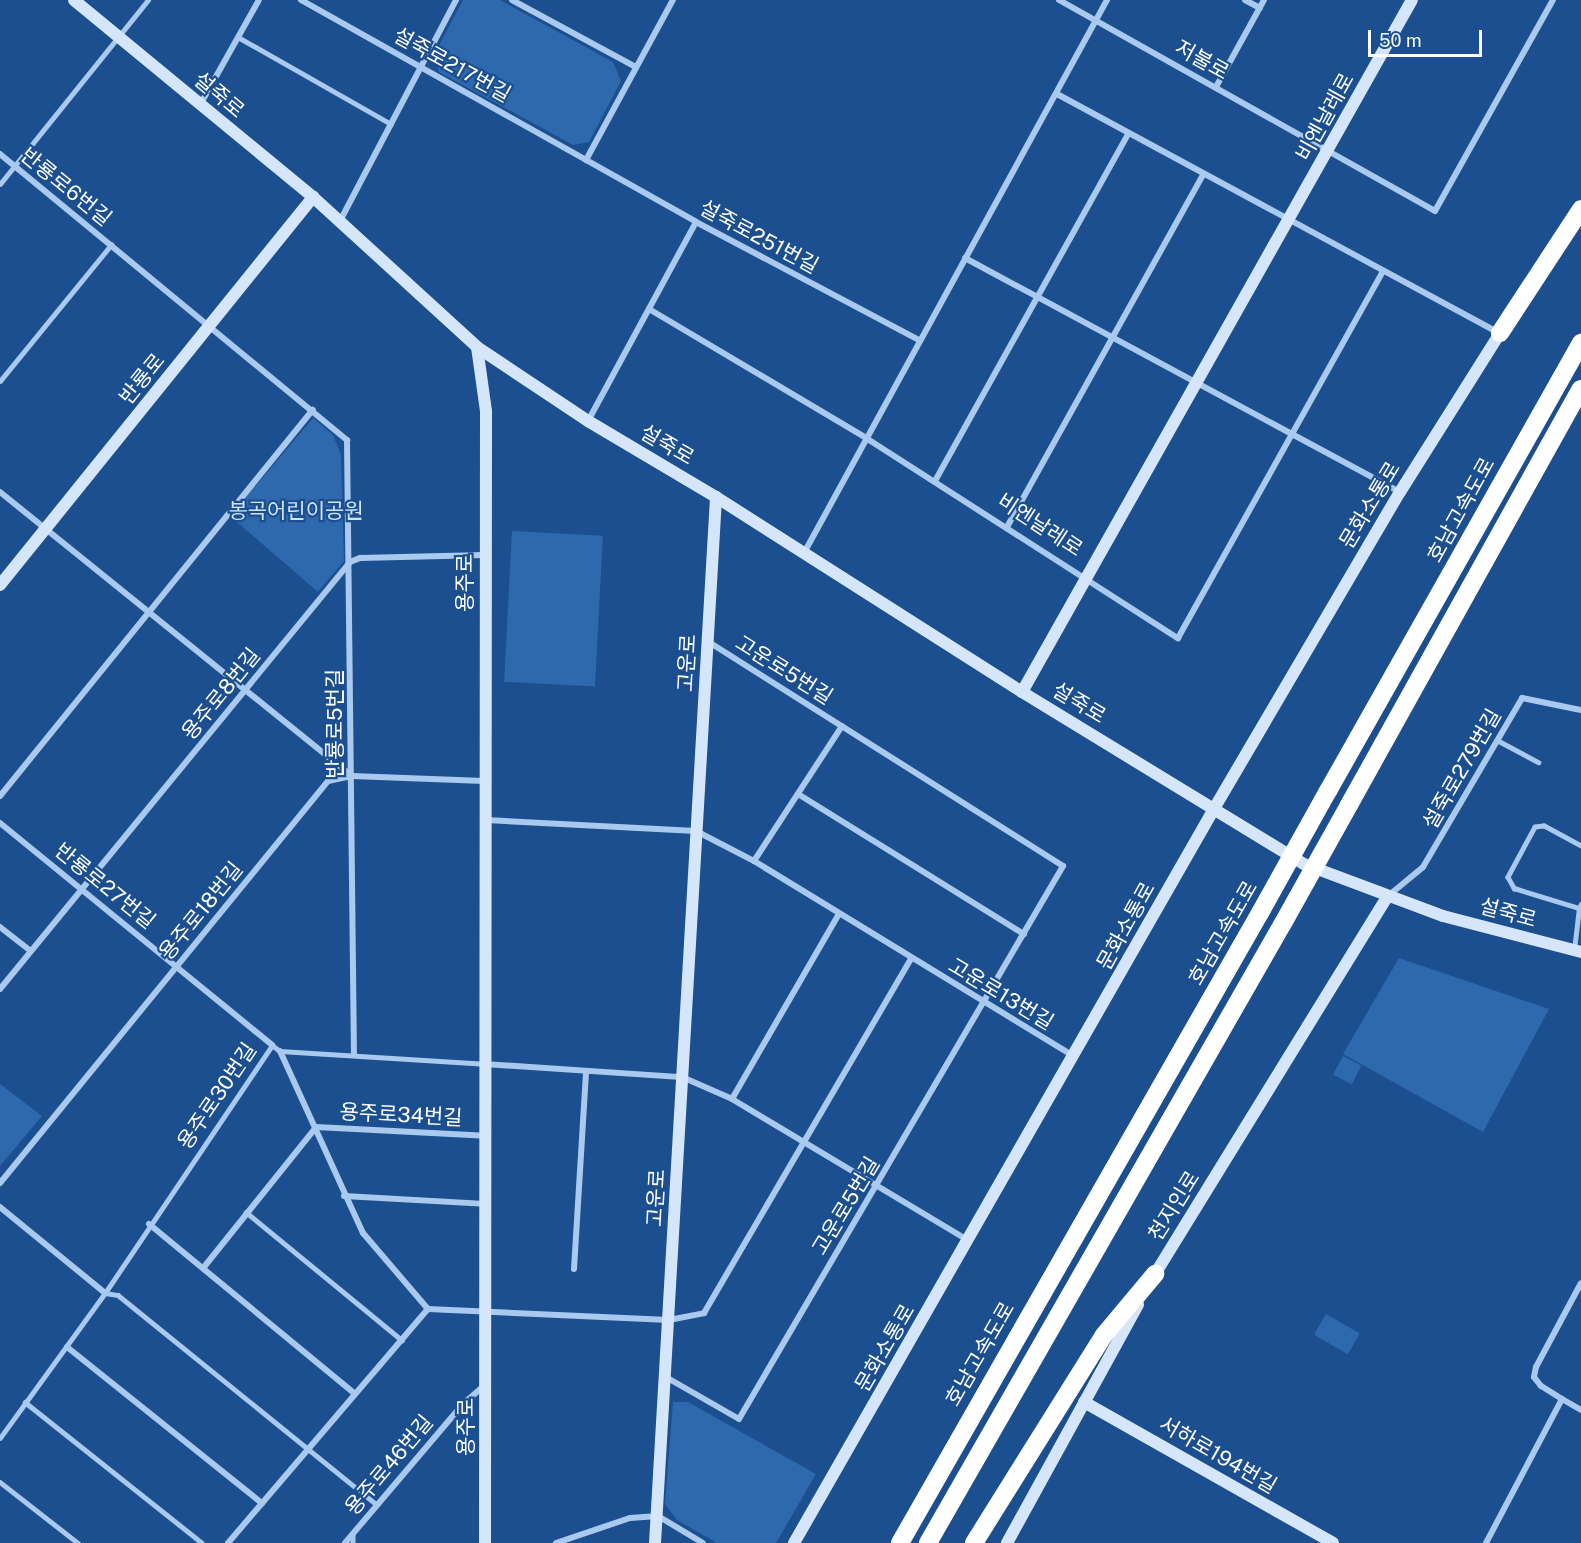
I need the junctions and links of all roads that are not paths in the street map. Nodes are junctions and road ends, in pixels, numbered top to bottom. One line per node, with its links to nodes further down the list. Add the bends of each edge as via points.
1 (74, 0): 16 (street, 설죽로)
2 (148, 0): 16 (lane)
3 (259, 0): 17 (street)
4 (301, 0): 18 (street, 설죽로217번길)
5 (456, 0): 18 (street)
6 (512, 0): 19 (street)
7 (673, 0): 19 (street)
8 (1059, 0): 15 (street, 저불로)
9 (1107, 0): 15 (street)
10 (1245, 0): 14 (street)
11 (1264, 0): 14 (street)
12 (1412, 0): 25 (street, 비엔날레로)
13 (1553, 0): 25 (street, 저불로, via 1434,211)
14 (1260, 8): 20 (street)
15 (1096, 21): 20 (street, 저불로); 21 (street)
16 (119, 36): 22 (street, 설죽로); 28 (lane)
17 (238, 37): 22 (street); 23 (lane)
18 (422, 66): 23 (street); 27 (street, 설죽로217번길)
19 (636, 67): 27 (street)
20 (1216, 87): 25 (street, 저불로)
21 (1057, 94): 24 (street); 37 (street)
22 (200, 105): 31 (street, 설죽로)
23 (391, 124): 34 (street)
24 (1128, 134): 29 (street); 39 (street)
25 (1329, 150): 33 (street, 비엔날레로)
26 (0, 154): 28 (street, 반룡로6번길)
27 (586, 160): 35 (street, 설죽로251번길)
28 (15, 166): 30 (lane); 36 (street, 반룡로6번길)
29 (1203, 175): 33 (street); 43 (street)
30 (0, 184)
31 (313, 197): 34 (street, 설죽로); 41 (street, 반룡로)
32 (1581, 209): 42 (highway)
33 (1288, 220): 38 (street); 48 (street, 비엔날레로)
34 (340, 221): 46 (street, 설죽로)
35 (696, 222): 40 (street); 44 (street, 설죽로251번길)
36 (111, 245): 41 (street, 반룡로6번길); 47 (lane, 반룡로6번길)
37 (964, 258): 39 (street); 44 (street)
38 (1383, 271): 42 (street); 52 (street)
39 (1037, 298): 43 (street); 54 (street)
40 (649, 309): 51 (street); 53 (street)
41 (211, 327): 50 (street, 반룡로5번길); 59 (street, 반룡로)
42 (1500, 333): 56 (street, 문화소통로)
43 (1112, 338): 48 (street); 58 (street)
44 (919, 340): 53 (street)
45 (1581, 343): 148 (highway, 호남고속도로, bridge)
46 (477, 347): 51 (street, 설죽로); 61 (street, 용주로, via 486,411)
47 (0, 381)
48 (1196, 383): 52 (street); 63 (street, 비엔날레로)
49 (1581, 389): 149 (highway, bridge, via 1282,925)
50 (313, 410): 62 (street, 반룡로5번길, via 347,440); 65 (street)
51 (588, 421): 57 (street, 설죽로)
52 (1292, 435): 56 (street); 63 (street, 비엔날레로, via 1178,638)
53 (866, 438): 54 (street); 60 (street)
54 (935, 481): 58 (street, 비엔날레로)
55 (0, 492): 59 (street)
56 (1400, 492): 77 (street, 문화소통로)
57 (716, 497): 60 (street, 설죽로); 66 (street, 고운로)
58 (1006, 527): 63 (street, 비엔날레로)
59 (44, 529): 64 (street, 반룡로); 65 (street)
60 (804, 554): 68 (street, 설죽로)
61 (484, 555): 62 (street, via 360,558); 74 (street, 용주로)
62 (350, 562): 67 (street, 용주로8번길); 73 (street, 반룡로5번길)
63 (1087, 579): 68 (street, 비엔날레로)
64 (0, 585)
65 (149, 613): 67 (street); 76 (street)
66 (708, 641): 70 (street, 고운로5번길); 80 (street, 고운로)
67 (245, 690): 73 (street); 83 (street, 용주로8번길)
68 (1022, 692): 77 (street, 설죽로)
69 (1581, 710): 71 (street, 설죽로279번길, via 1522,698)
70 (842, 726): 75 (street, 고운로5번길); 88 (street, 고운로5번길, via 1063,866)
71 (1497, 740): 72 (lane); 84 (street, 설죽로279번길, via 1423,867)
72 (1538, 762)
73 (352, 776): 74 (street, 용주로18번길); 92 (street, 용주로18번길, via 328,781); 97 (street, 반룡로5번길)
74 (484, 782): 78 (street, 용주로)
75 (798, 794): 82 (street); 88 (street)
76 (0, 796)
77 (1215, 807): 84 (street, 설죽로, via 1304,864); 98 (street, 문화소통로)
78 (486, 820): 80 (street); 99 (street, 용주로)
79 (0, 823): 83 (street, 반룡로27번길)
80 (696, 831): 82 (street, 고운로13번길); 101 (street, 고운로)
81 (1581, 846): 85 (lane, via 1544,826 1535,827 1508,876 1514,888)
82 (754, 861): 86 (street, 고운로13번길)
83 (83, 888): 89 (street, 용주로8번길); 92 (street, 반룡로27번길)
84 (1386, 898): 90 (street, 설죽로); 116 (street, 천지인로)
85 (1580, 906): 90 (lane)
86 (839, 914): 91 (street, 고운로13번길); 102 (street)
87 (0, 927): 89 (street)
88 (1024, 934): 94 (street, 고운로5번길)
89 (31, 951): 93 (street, 용주로8번길)
90 (1577, 951)
91 (911, 959): 94 (street, 고운로13번길); 105 (street)
92 (177, 966): 95 (street, 반룡로27번길); 106 (street, 용주로18번길)
93 (0, 989)
94 (984, 1003): 98 (street, 고운로13번길); 107 (street, 고운로5번길)
95 (272, 1045): 96 (lane, 용주로30번길); 112 (lane, 용주로30번길)
96 (280, 1052): 97 (lane, 용주로30번길); 103 (street)
97 (354, 1054): 99 (lane, 용주로30번길)
98 (1074, 1057): 113 (street, 문화소통로)
99 (484, 1064): 100 (street); 104 (street, 용주로)
100 (586, 1072): 101 (street); 115 (street)
101 (682, 1077): 102 (street); 121 (street, 고운로)
102 (732, 1099): 105 (street)
103 (316, 1127): 104 (street, 용주로34번길); 108 (street, 용주로34번길); 111 (street, 용주로34번길)
104 (485, 1136): 109 (street, 용주로)
105 (803, 1145): 107 (street); 121 (street, via 704,1313)
106 (0, 1183)
107 (876, 1188): 113 (street); 124 (street, 고운로5번길, via 739,1419)
108 (344, 1197): 109 (street); 119 (street, 용주로34번길, via 363,1233)
109 (485, 1204): 120 (street, 용주로)
110 (0, 1207): 118 (street)
111 (246, 1212): 114 (street, 용주로34번길); 122 (lane)
112 (149, 1224): 114 (street); 118 (lane, 용주로30번길)
113 (969, 1241): 147 (street, 문화소통로)
114 (204, 1267): 126 (street)
115 (574, 1269)
116 (1155, 1274): 128 (street, 천지인로); 150 (highway, via 1104,1335)
117 (1581, 1283): 127 (street, via 1534,1377)
118 (105, 1293): 123 (lane, 용주로30번길); 132 (lane, via 118,1295)
119 (428, 1309): 120 (street); 122 (street)
120 (487, 1311): 121 (street); 125 (street, 용주로)
121 (669, 1320): 124 (street, 고운로)
122 (402, 1340): 126 (street)
123 (68, 1347): 129 (lane, 용주로30번길); 134 (street)
124 (664, 1376): 136 (street, 고운로)
125 (486, 1385): 135 (street, 용주로46번길, via 463,1404); 143 (street, 용주로)
126 (355, 1394): 132 (street)
127 (1562, 1400): 130 (street); 153 (street)
128 (1084, 1401): 151 (street, 천지인로); 152 (street, 서하로194번길)
129 (25, 1402): 131 (lane, 용주로30번길); 139 (lane)
130 (1581, 1410)
131 (0, 1437)
132 (309, 1448): 134 (street); 135 (lane)
133 (0, 1482): 138 (lane)
134 (262, 1503): 140 (street)
135 (377, 1505): 137 (street, 용주로46번길)
136 (658, 1516): 144 (street, via 630,1518); 145 (street, 고운로); 146 (street)
137 (353, 1533): 141 (street, 용주로46번길); 142 (lane)
138 (78, 1543)
139 (202, 1543)
140 (228, 1543)
141 (345, 1543)
142 (353, 1543)
143 (485, 1543)
144 (556, 1543)
145 (656, 1543)
146 (703, 1543)
147 (794, 1543)
148 (900, 1543)
149 (928, 1543)
150 (974, 1543)
151 (1007, 1543)
152 (1333, 1543)
153 (1486, 1543)

